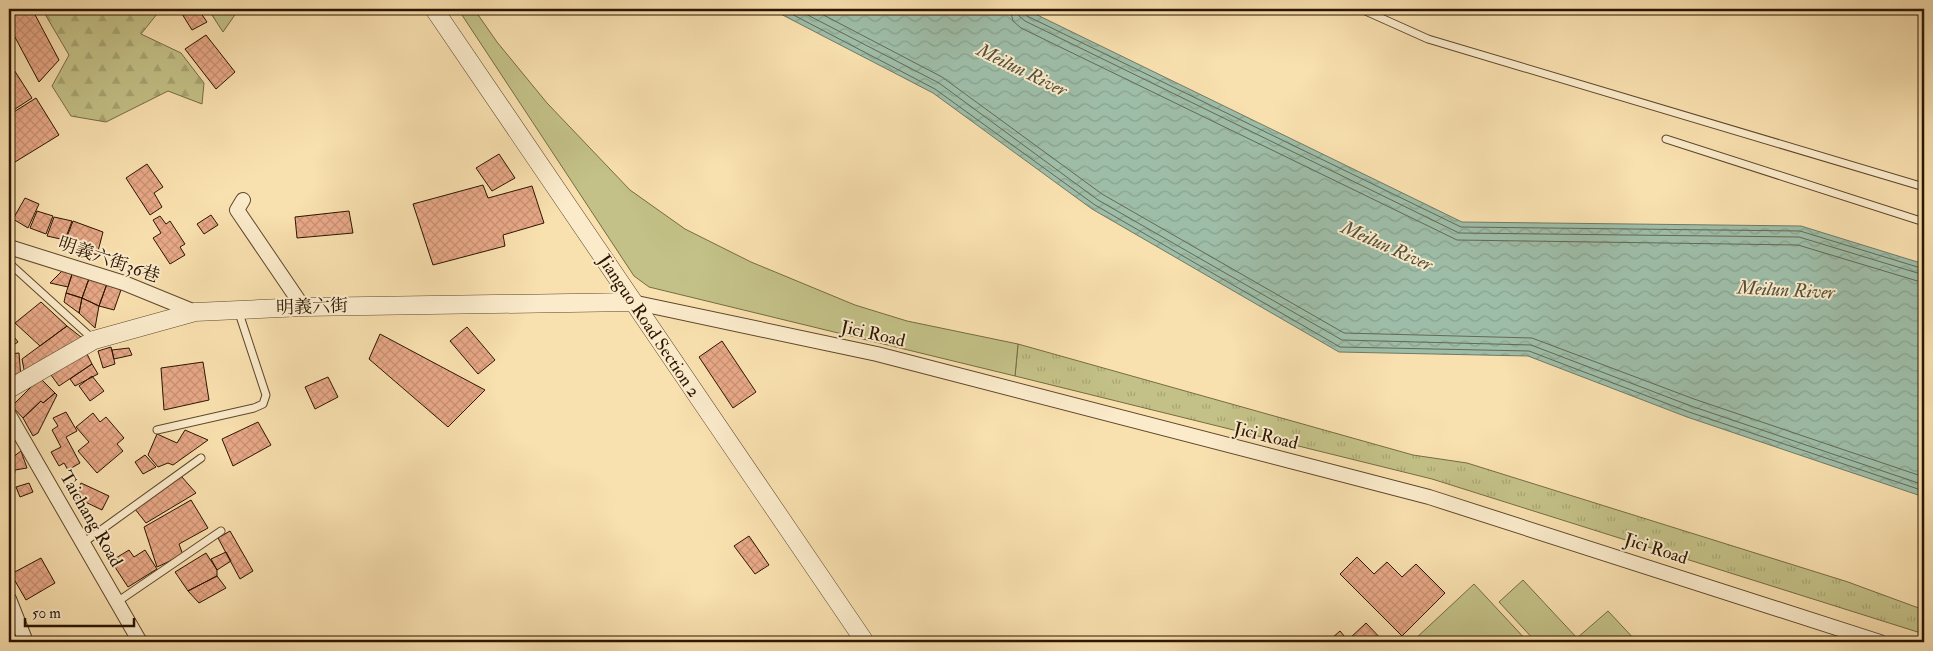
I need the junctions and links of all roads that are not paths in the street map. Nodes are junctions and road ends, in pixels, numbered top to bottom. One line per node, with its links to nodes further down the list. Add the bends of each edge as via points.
1 (434, 9): 9 (street, Jianguo Road Section 2)
2 (1361, 9): 4 (lane, via 1428,39)
3 (1666, 139): 6 (lane)
4 (1924, 187)
5 (243, 200): 10 (street, via 237,210)
6 (1924, 222)
7 (9, 246): 12 (street, 明義六街36巷, via 124,284)
8 (9, 263): 13 (lane)
9 (632, 302): 10 (street, 明義六街); 24 (street, Jianguo Road Section 2); 25 (street, Jici Road, via 877,354 1429,497)
10 (303, 307): 11 (street, 明義六街)
11 (238, 310): 12 (street, 明義六街); 16 (lane, via 266,395 263,404)
12 (195, 312): 13 (street, 明義六街)
13 (94, 340): 14 (street, 明義六街)
14 (9, 389)
15 (10, 422): 19 (street, Taichang Road)
16 (157, 430)
17 (201, 458): 19 (lane)
18 (221, 531): 21 (lane)
19 (83, 543): 21 (street, Taichang Road)
20 (9, 599): 22 (street)
21 (117, 602): 23 (street, Taichang Road)
22 (26, 642)
23 (140, 642)
24 (865, 642)
25 (1880, 642)

